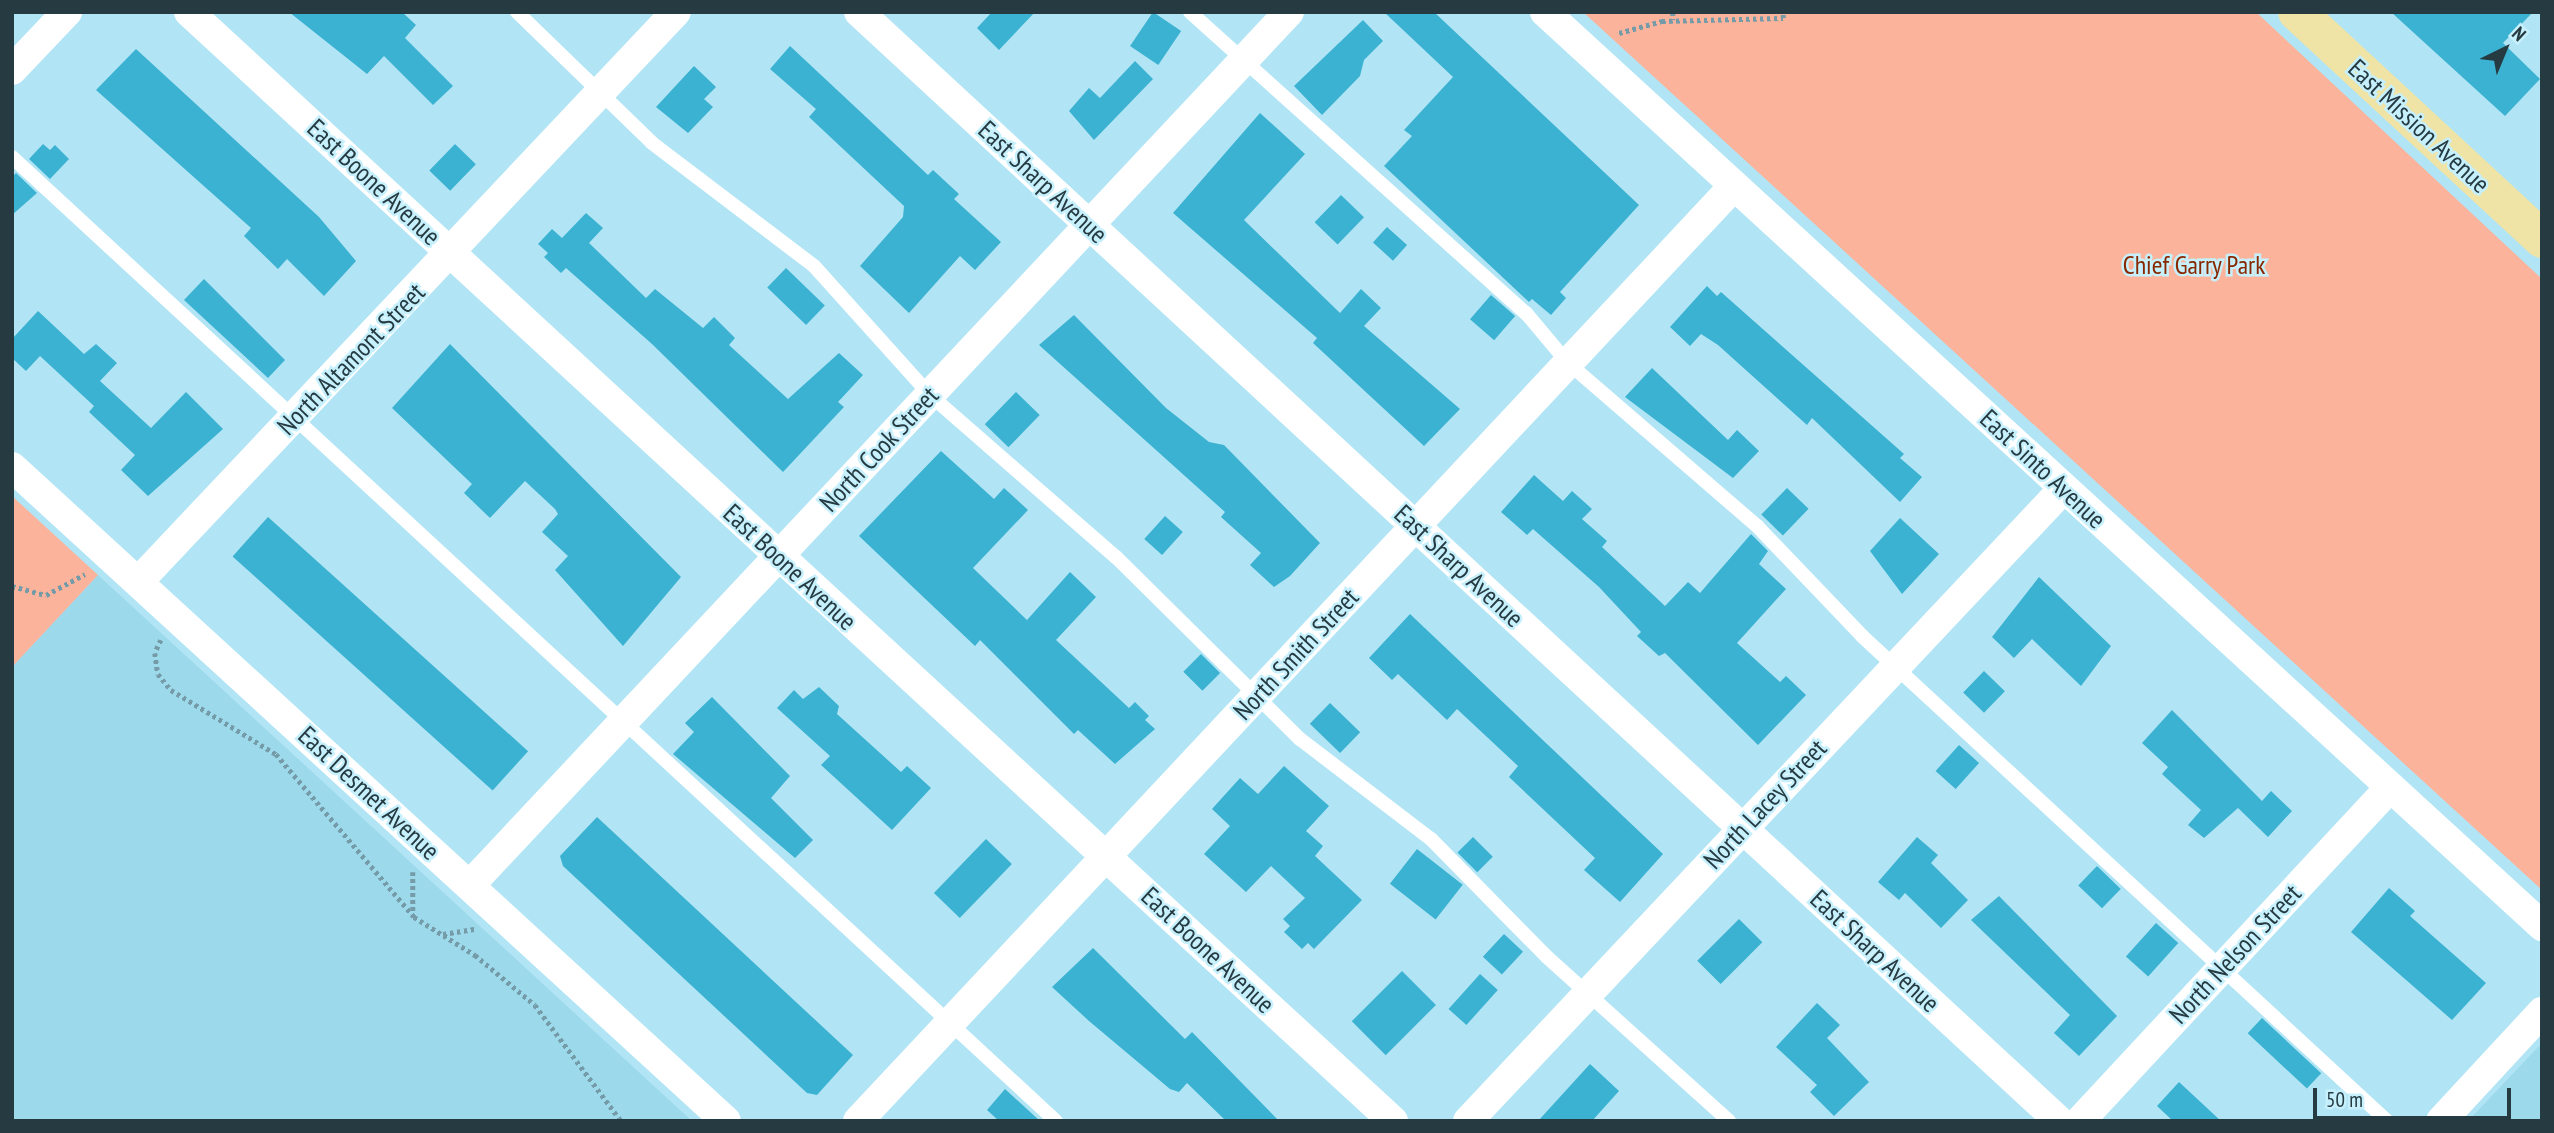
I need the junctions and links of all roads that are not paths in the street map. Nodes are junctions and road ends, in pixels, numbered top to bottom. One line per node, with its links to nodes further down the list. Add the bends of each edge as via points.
1 (67, 12): 11 (street)
2 (189, 12): 17 (street, East Boone Avenue)
3 (517, 12): 12 (lane)
4 (676, 12): 12 (street, North Altamont Street)
5 (859, 12): 15 (street, East Sharp Avenue)
6 (1189, 12): 10 (lane)
7 (1289, 12): 10 (street, North Cook Street)
8 (1545, 12): 14 (street, East Sinto Avenue)
9 (2313, 18): 16 (main road, East Mission Avenue)
10 (1244, 62): 15 (street, North Cook Street); 18 (lane, via 1526,313)
11 (12, 70)
12 (600, 94): 17 (street, North Altamont Street); 19 (lane, via 652,143 814,266)
13 (12, 157): 20 (lane)
14 (1734, 186): 18 (street, North Smith Street); 22 (street, East Sinto Avenue)
15 (1089, 225): 19 (street, North Cook Street); 23 (street, East Sharp Avenue)
16 (2542, 239)
17 (451, 253): 20 (street, North Altamont Street); 24 (street, East Boone Avenue)
18 (1567, 362): 23 (street, North Smith Street); 26 (lane, via 1758,527)
19 (930, 395): 24 (street, North Cook Street); 27 (lane, via 1116,557)
20 (295, 416): 25 (street, North Altamont Street); 28 (lane)
21 (12, 467): 25 (street, East Desmet Avenue)
22 (2064, 488): 26 (street, North Lacey Street); 29 (street, East Sinto Avenue)
23 (1415, 526): 27 (street, North Smith Street); 30 (street, East Sharp Avenue)
24 (779, 557): 28 (street, North Cook Street); 31 (street, East Boone Avenue)
25 (139, 581): 32 (street, East Desmet Avenue)
26 (1895, 665): 30 (street, North Lacey Street); 34 (lane)
27 (1258, 695): 31 (street, North Smith Street); 35 (lane, via 1343,775 1431,839)
28 (625, 720): 32 (street, North Cook Street); 37 (lane)
29 (2390, 788): 33 (street, East Sinto Avenue); 34 (street, North Nelson Street)
30 (1742, 828): 35 (street, North Lacey Street); 44 (street, East Sharp Avenue)
31 (1107, 858): 37 (street, North Smith Street); 41 (street, East Boone Avenue)
32 (470, 885): 38 (street, East Desmet Avenue)
33 (2542, 926)
34 (2224, 967): 45 (street, North Nelson Street); 46 (lane)
35 (1589, 992): 42 (street, North Lacey Street); 43 (lane)
36 (2542, 1012): 47 (street)
37 (951, 1023): 39 (street, North Smith Street); 40 (lane)
38 (726, 1121)
39 (858, 1121)
40 (1056, 1121)
41 (1393, 1121)
42 (1468, 1121)
43 (1728, 1121)
44 (2059, 1121)
45 (2080, 1121)
46 (2387, 1121)
47 (2441, 1121)

